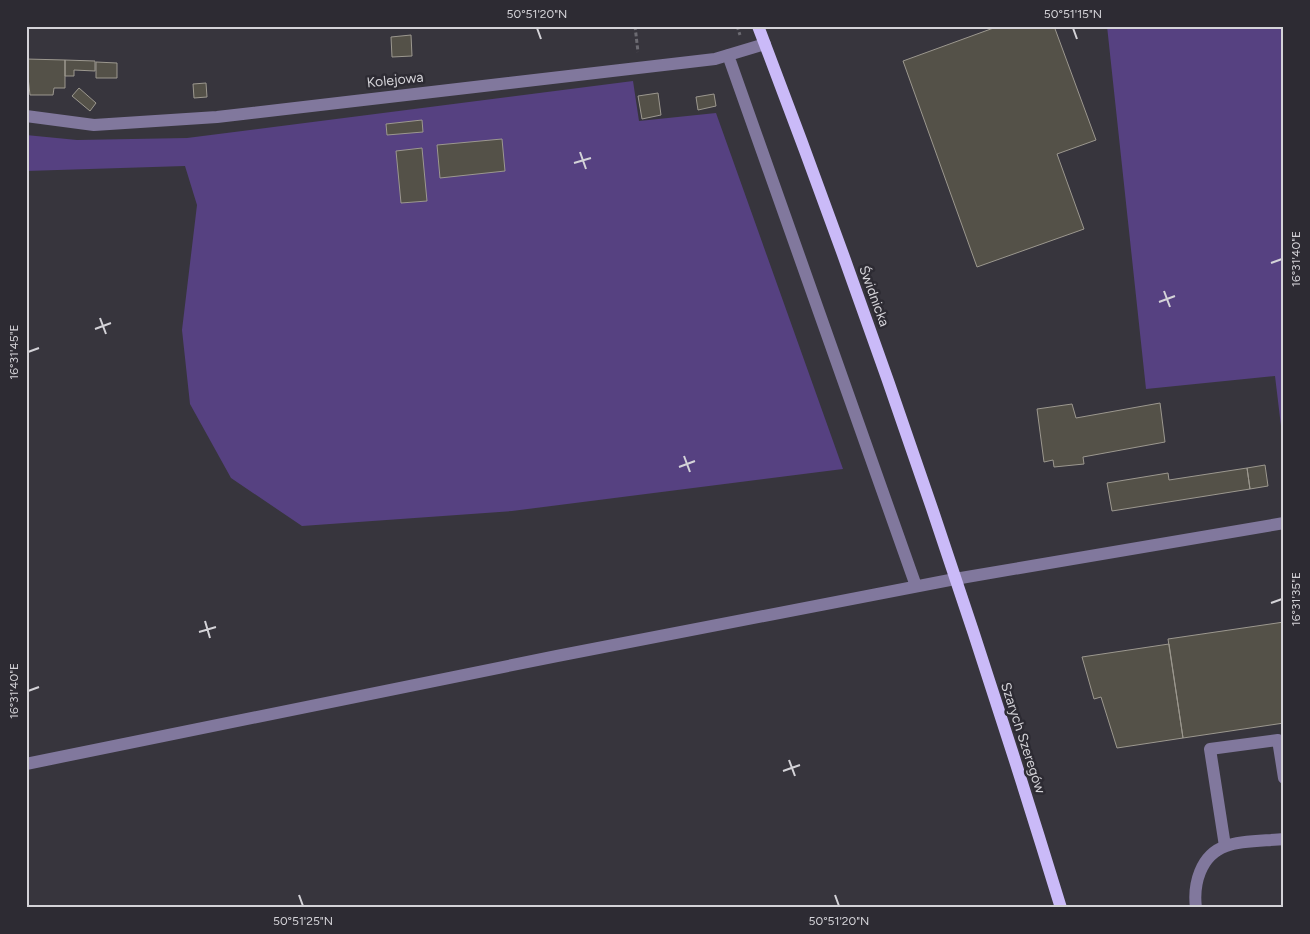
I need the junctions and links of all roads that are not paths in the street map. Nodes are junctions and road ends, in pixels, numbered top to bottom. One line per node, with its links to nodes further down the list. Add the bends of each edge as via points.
1 (758, 26): 2 (main road, Świdnicka)
2 (765, 44): 3 (street, Kolejowa); 6 (main road, Świdnicka, via 874,341)
3 (728, 55): 4 (street, Kolejowa, via 217,117 94,126); 7 (street)
4 (26, 116)
5 (1284, 523): 6 (street)
6 (955, 579): 7 (street); 12 (main road, Szarych Szeregów)
7 (916, 586): 8 (street)
8 (26, 764)
9 (1284, 778): 11 (street, via 1278,740 1210,749)
10 (1284, 839): 11 (street)
11 (1225, 846): 13 (street, via 1204,862 1194,890)
12 (1061, 908)
13 (1196, 908)

